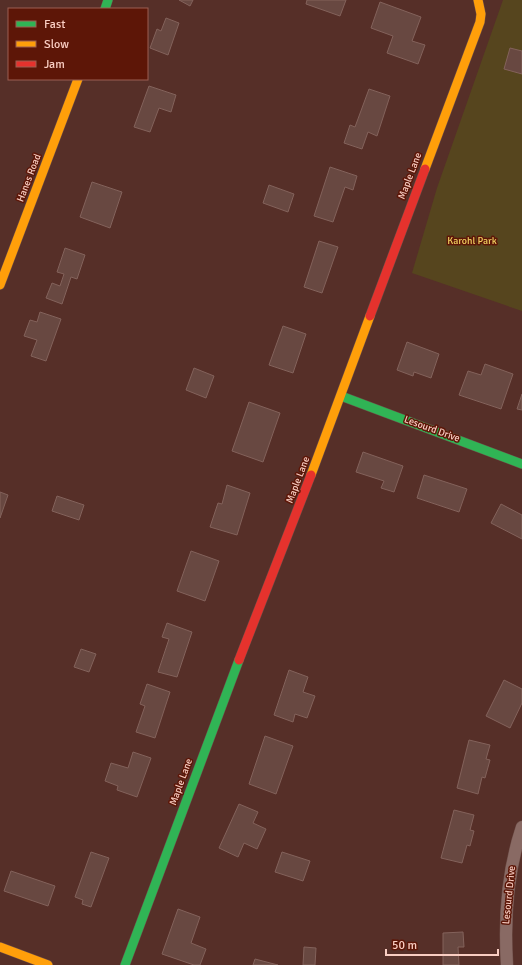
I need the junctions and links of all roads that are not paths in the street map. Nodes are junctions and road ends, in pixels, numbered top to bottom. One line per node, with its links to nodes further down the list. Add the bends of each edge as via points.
1 (478, 0): 4 (street, Maple Lane, via 480,22)
2 (78, 80): 3 (street, Hanes Road)
3 (0, 285)
4 (341, 396): 5 (street, Lesourd Drive); 9 (street, Maple Lane, via 228,688)
5 (522, 464)
6 (522, 827): 10 (street, Lesourd Drive, via 507,893)
7 (0, 947): 8 (street)
8 (48, 965)
9 (125, 965)
10 (507, 965)

